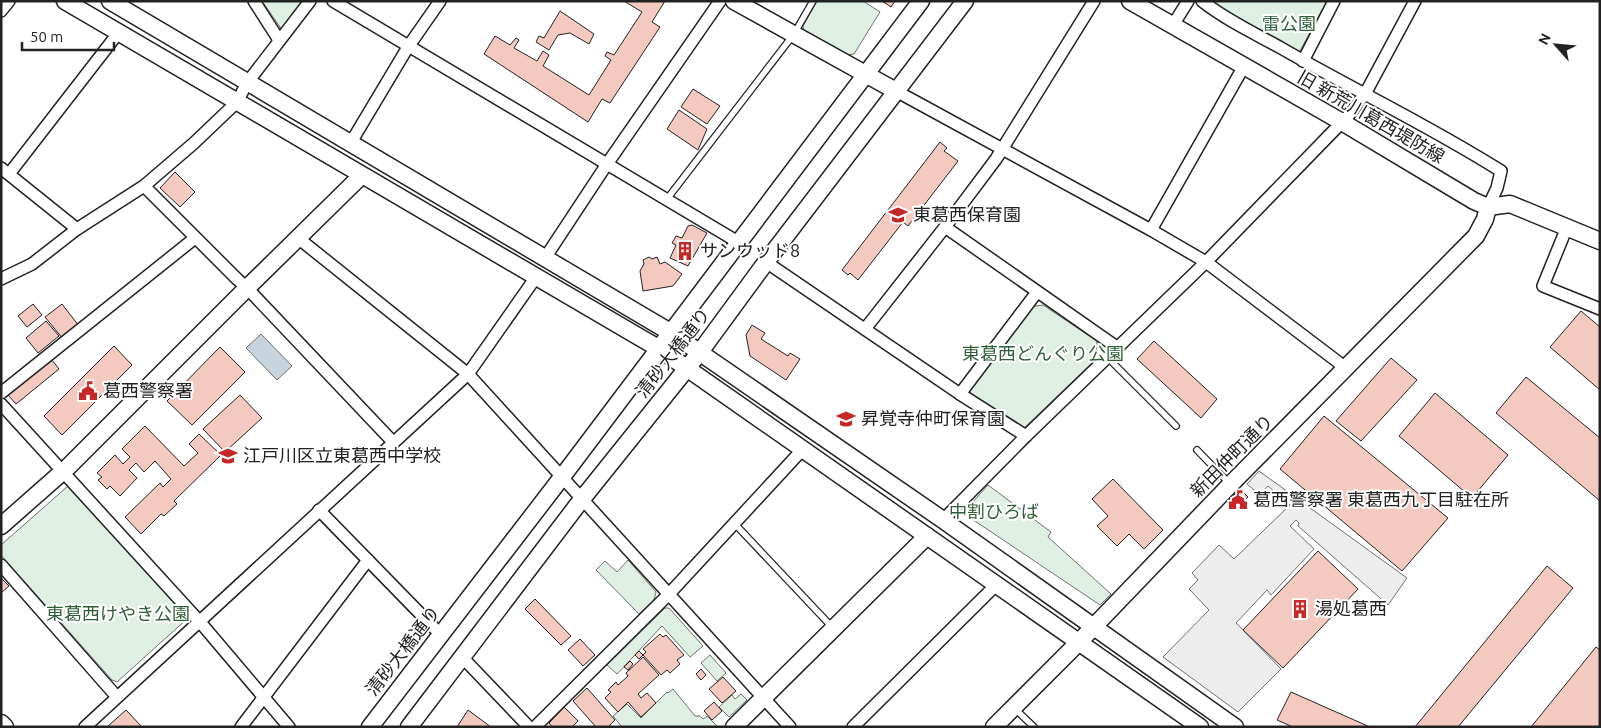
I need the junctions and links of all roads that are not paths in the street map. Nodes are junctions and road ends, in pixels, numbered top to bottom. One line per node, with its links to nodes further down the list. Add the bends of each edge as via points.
1 (9, 1): 19 (street)
2 (65, 1): 21 (street)
3 (110, 1): 28 (street)
4 (254, 1): 23 (street)
5 (310, 1): 23 (street)
6 (333, 1): 24 (street)
7 (440, 1): 24 (street)
8 (720, 1): 35 (street)
9 (734, 1): 22 (street)
10 (813, 1): 22 (lane)
11 (921, 1): 27 (street, 清砂大橋通り)
12 (965, 1): 29 (street, 清砂大橋通り)
13 (1094, 1): 34 (street)
14 (1130, 1): 20 (street, 旧 新荒川葛西堤防線)
15 (1188, 1): 20 (street)
16 (1202, 1): 25 (street)
17 (1334, 1): 25 (street)
18 (1415, 1): 30 (street)
19 (1, 11)
20 (1173, 25): 26 (street, 旧 新荒川葛西堤防線)
21 (119, 32): 31 (street); 36 (street)
22 (794, 34): 27 (street); 39 (lane)
23 (279, 40): 28 (street)
24 (408, 47): 33 (street); 35 (street)
25 (1303, 61): 30 (street)
26 (1244, 66): 32 (street, 旧 新荒川葛西堤防線); 44 (street)
27 (867, 74): 29 (street); 48 (street, 清砂大橋通り)
28 (247, 83): 31 (street); 33 (street)
29 (896, 91): 34 (street); 50 (street, 清砂大橋通り)
30 (1365, 94): 32 (street); 40 (street, via 1501,171)
31 (237, 102): 37 (street); 38 (street)
32 (1342, 122): 40 (street, 旧 新荒川葛西堤防線); 51 (street)
33 (350, 144): 49 (street)
34 (1002, 149): 41 (street); 44 (street)
35 (607, 164): 39 (street); 49 (street)
36 (5, 171): 43 (street)
37 (361, 176): 46 (street); 52 (street)
38 (144, 186): 43 (street); 45 (street)
39 (667, 199): 48 (street)
40 (1488, 207): 42 (street, via 1510,204); 64 (street, 新田仲町通り, via 1476,236)
41 (945, 227): 55 (street); 57 (street)
42 (1567, 227): 47 (street); 56 (street, via 1544,286)
43 (77, 229): 53 (street, via 32,264)
44 (1151, 230): 51 (street)
45 (195, 238): 54 (street); 66 (street)
46 (298, 238): 54 (street); 65 (street)
47 (1600, 241)
48 (738, 242): 58 (street, 清砂大橋通り)
49 (545, 258): 58 (street)
50 (766, 262): 57 (street); 61 (street, 清砂大橋通り)
51 (1206, 262): 60 (street); 64 (street)
52 (536, 277): 59 (street); 65 (street)
53 (1, 279)
54 (247, 288): 71 (street); 74 (street)
55 (1037, 292): 60 (street); 67 (street)
56 (1600, 309)
57 (865, 328): 67 (street)
58 (670, 332): 59 (street, 清砂大橋通り); 61 (street)
59 (658, 348): 63 (street); 75 (street, 清砂大橋通り)
60 (1118, 348): 62 (street)
61 (700, 352): 63 (street, 清砂大橋通り); 79 (street)
62 (1108, 358): 69 (lane); 70 (street)
63 (687, 368): 72 (street); 77 (street, 清砂大橋通り)
64 (1345, 369): 76 (street, 新田仲町通り)
65 (468, 374): 71 (street); 75 (street)
66 (1, 393)
67 (960, 394): 70 (street)
68 (1, 404): 74 (street)
69 (1176, 426)
70 (1026, 436): 79 (street)
71 (394, 442): 78 (street)
72 (803, 449): 80 (street); 82 (street)
73 (1197, 450): 76 (lane)
74 (62, 472): 81 (street); 87 (street)
75 (562, 477): 77 (street); 90 (street, 清砂大橋通り)
76 (1230, 485): 88 (street, 新田仲町通り)
77 (582, 499): 86 (street); 92 (street, 清砂大橋通り)
78 (319, 510): 83 (street); 87 (street)
79 (943, 520): 88 (street)
80 (734, 523): 86 (street); 89 (lane)
81 (1, 526)
82 (927, 536): 85 (street); 89 (street)
83 (368, 560): 90 (street); 94 (street)
84 (1, 566): 93 (street)
85 (997, 584): 91 (street); 108 (street)
86 (669, 594): 95 (street); 105 (street)
87 (200, 622): 93 (street); 94 (street)
88 (1094, 627): 91 (street, 新田仲町通り); 112 (street)
89 (833, 629): 95 (street)
90 (441, 635): 102 (street, 清砂大橋通り)
91 (1078, 642): 96 (street, 新田仲町通り); 111 (street)
92 (463, 658): 103 (street, 清砂大橋通り); 104 (street)
93 (117, 697): 99 (street)
94 (263, 697): 100 (street); 101 (street)
95 (763, 698): 106 (street); 107 (street)
96 (1014, 708): 109 (street, 新田仲町通り); 110 (lane)
97 (1, 723): 98 (street)
98 (4, 727)
99 (85, 727)
100 (241, 727)
101 (289, 727)
102 (370, 727)
103 (410, 727)
104 (529, 727)
105 (534, 727)
106 (734, 727)
107 (790, 727)
108 (853, 727)
109 (994, 727)
110 (1034, 727)
111 (1200, 727)
112 (1235, 727)

